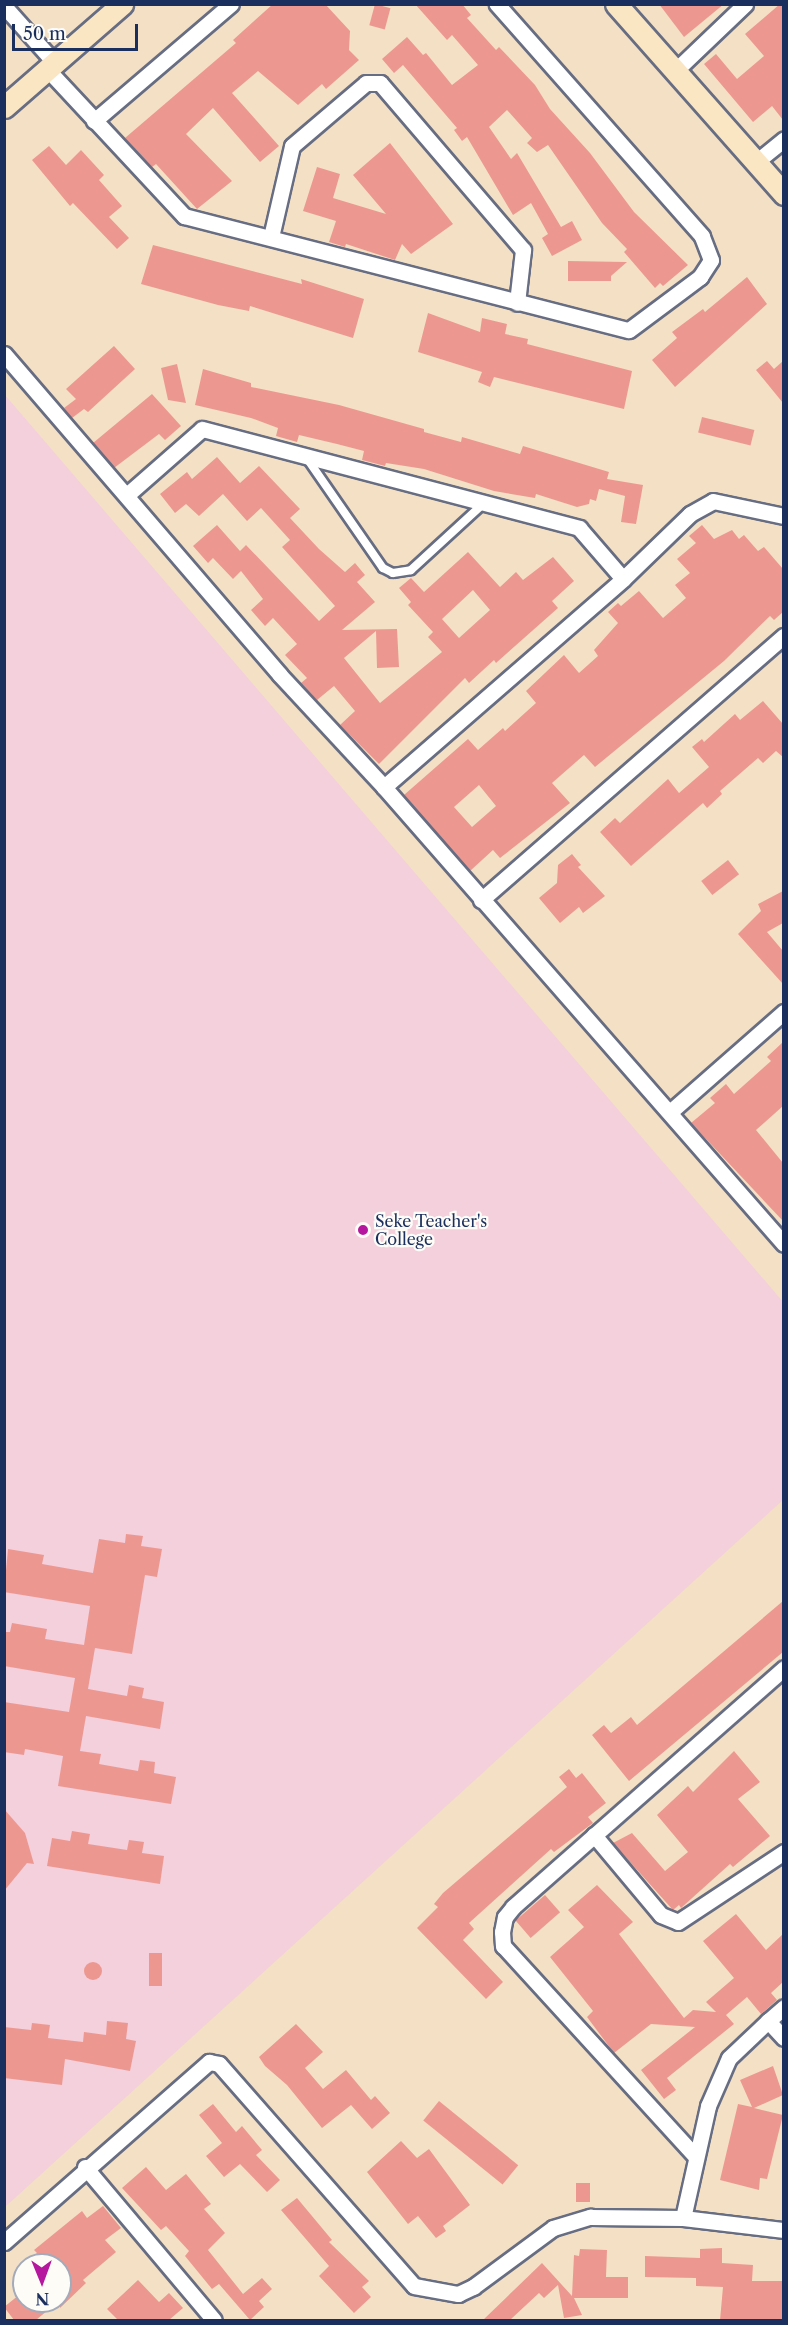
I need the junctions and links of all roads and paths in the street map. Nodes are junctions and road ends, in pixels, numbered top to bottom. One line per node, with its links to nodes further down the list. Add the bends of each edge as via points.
1 (122, 4): 7 (street)
2 (231, 4): 10 (street)
3 (497, 4): 15 (street, via 702,236 711,260 700,277 629,330)
4 (616, 4): 8 (street)
5 (745, 4): 8 (street)
6 (4, 6): 7 (street)
7 (51, 67): 9 (street); 10 (street)
8 (675, 70): 12 (street)
9 (4, 107)
10 (94, 121): 14 (street, via 184,216)
11 (783, 139): 12 (street)
12 (756, 162): 13 (street)
13 (783, 194)
14 (272, 237): 15 (street); 15 (street, via 292,146 366,82 380,83 523,250)
15 (517, 303)
16 (4, 354): 18 (street)
17 (305, 456): 18 (street, via 202,429); 19 (street); 19 (lane, via 383,568 393,573 411,570)
18 (128, 494): 23 (street, via 280,675)
19 (483, 504): 21 (street, via 579,528)
20 (783, 516): 21 (street, via 713,501 690,514)
21 (623, 579): 23 (street)
22 (783, 636): 24 (street)
23 (384, 787): 24 (street)
24 (481, 900): 26 (street)
25 (783, 1012): 26 (street)
26 (670, 1112): 27 (street)
27 (783, 1244)
28 (783, 1668): 29 (street)
29 (594, 1835): 30 (street, via 660,1915 678,1922 691,1917); 34 (street, via 513,1907 505,1917 503,1946)
30 (783, 1852)
31 (783, 2007): 32 (street)
32 (768, 2020): 33 (street); 34 (street, via 729,2058 708,2106)
33 (783, 2038)
34 (696, 2157): 36 (street)
35 (85, 2168): 36 (street, via 209,2062 219,2064 414,2286 458,2294 553,2228 573,2221 590,2217); 38 (street); 39 (street)
36 (683, 2218): 37 (street)
37 (783, 2230)
38 (4, 2242)
39 (214, 2320)

